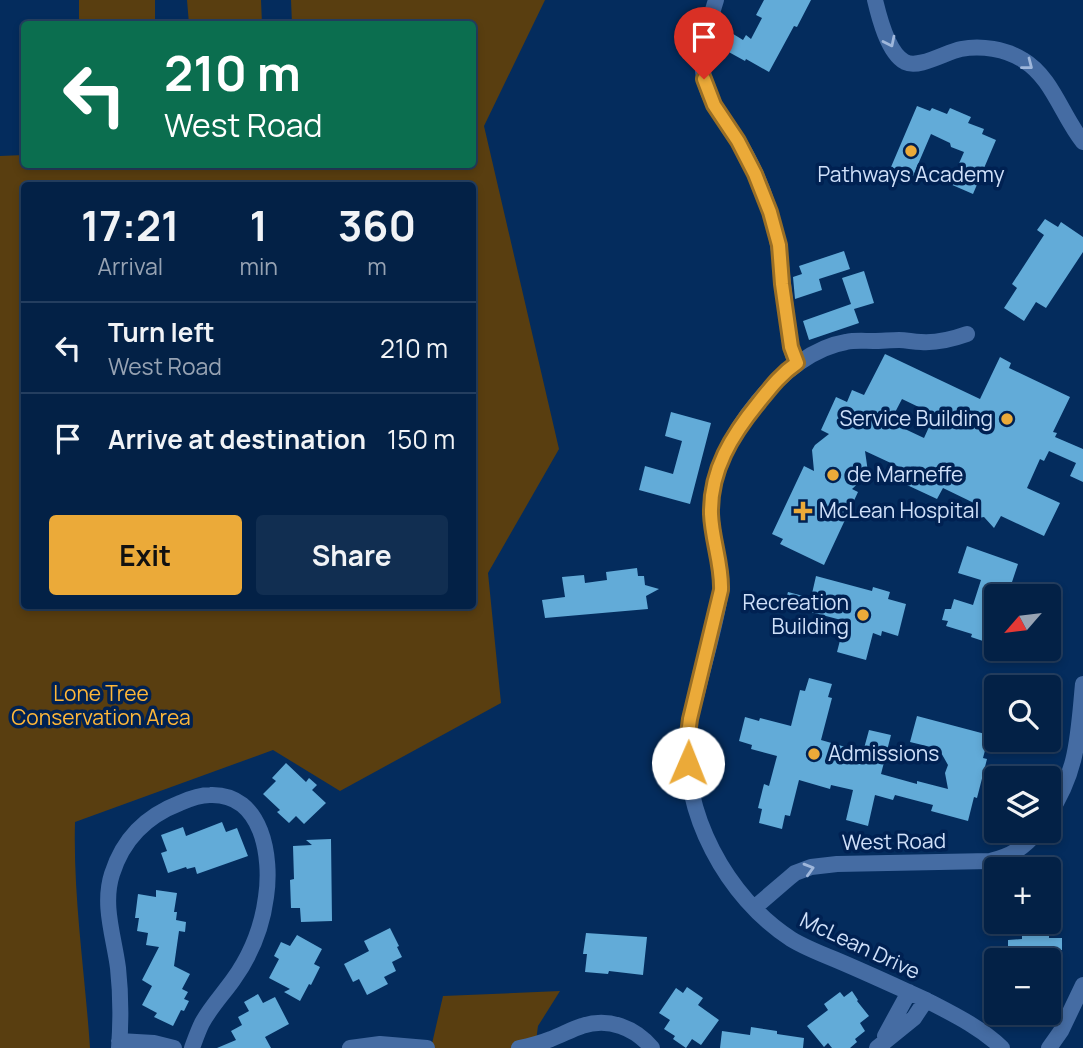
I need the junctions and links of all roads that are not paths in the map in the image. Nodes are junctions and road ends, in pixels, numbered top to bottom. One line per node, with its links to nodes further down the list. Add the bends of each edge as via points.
1 (716, 0): 5 (street, via 704,42 703,71 710,96 738,141 770,212)
2 (875, 0): 3 (street, one-way to 3, via 888,40 902,60 912,64 974,48 1016,56 1041,76)
3 (1083, 142)
4 (968, 334): 5 (street, McLean Drive, via 924,343 846,342)
5 (797, 363): 9 (street, McLean Drive, via 740,426 715,478 712,525 721,590 687,742 700,823 718,860)
6 (1083, 684): 7 (street, via 1074,759)
7 (1061, 793)
8 (1025, 843): 9 (street, West Road, one-way to 8, via 789,878 811,867 990,860 1010,856)
9 (754, 908): 11 (street, McLean Drive, via 797,943)
10 (1083, 985): 22 (street)
11 (909, 992): 12 (street, McLean Drive); 20 (street)
12 (926, 1000): 20 (street, via 914,1018); 21 (street, McLean Drive)
13 (119, 1044): 15 (street); 16 (street, via 120,988 109,910 113,871 131,837 152,817 191,799 217,795 242,805 254,817 266,852 267,887 249,954 206,1016)
14 (420, 1047): 17 (street, via 380,1044)
15 (174, 1048)
16 (192, 1048)
17 (350, 1048)
18 (520, 1048): 19 (street, via 598,1023 629,1029)
19 (652, 1048)
20 (877, 1048)
21 (1002, 1048)
22 (1049, 1048)

